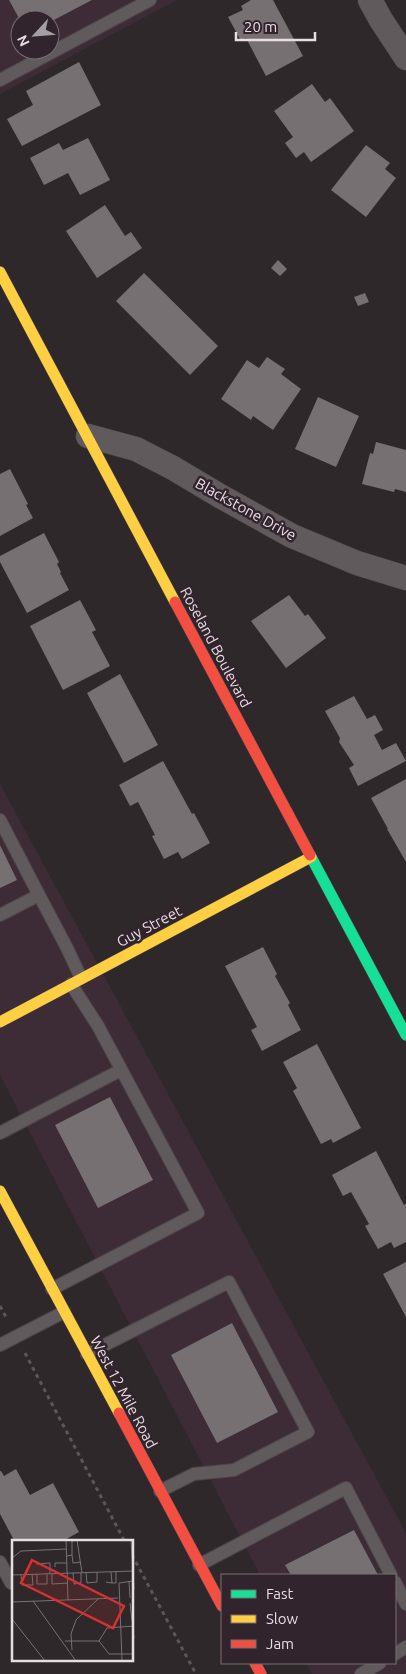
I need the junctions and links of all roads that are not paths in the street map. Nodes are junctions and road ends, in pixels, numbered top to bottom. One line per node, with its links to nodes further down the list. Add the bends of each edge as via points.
1 (150, 0): 4 (lane)
2 (370, 0): 3 (street)
3 (406, 58)
4 (1, 78)
5 (0, 272): 6 (street, Roseland Boulevard)
6 (88, 436): 7 (street, Blackstone Drive, via 159,460 292,536 357,563); 9 (street, Roseland Boulevard)
7 (406, 578)
8 (0, 820): 10 (lane)
9 (311, 857): 12 (street, Guy Street); 14 (street, Roseland Boulevard)
10 (39, 895): 11 (lane); 12 (lane, via 67,948)
11 (0, 916)
12 (76, 981): 13 (street, Guy Street); 15 (lane)
13 (0, 1022)
14 (406, 1035)
15 (121, 1070): 16 (lane); 18 (lane, via 198,1213)
16 (0, 1133)
17 (0, 1191): 18 (street, West 12 Mile Road)
18 (52, 1289): 19 (street, West 12 Mile Road)
19 (64, 1312): 20 (lane); 21 (street, West 12 Mile Road)
20 (0, 1345)
21 (87, 1354): 22 (street, West 12 Mile Road); 22 (lane, via 229,1282 308,1432 234,1470 194,1474)
22 (160, 1491): 24 (street, West 12 Mile Road)
23 (0, 1562): 26 (lane)
24 (199, 1565): 25 (lane, via 346,1488); 28 (street, West 12 Mile Road)
25 (390, 1574)
26 (11, 1582)
27 (396, 1584): 29 (lane)
28 (221, 1604)
29 (406, 1604)
30 (378, 1664): 31 (lane)
31 (361, 1674)

